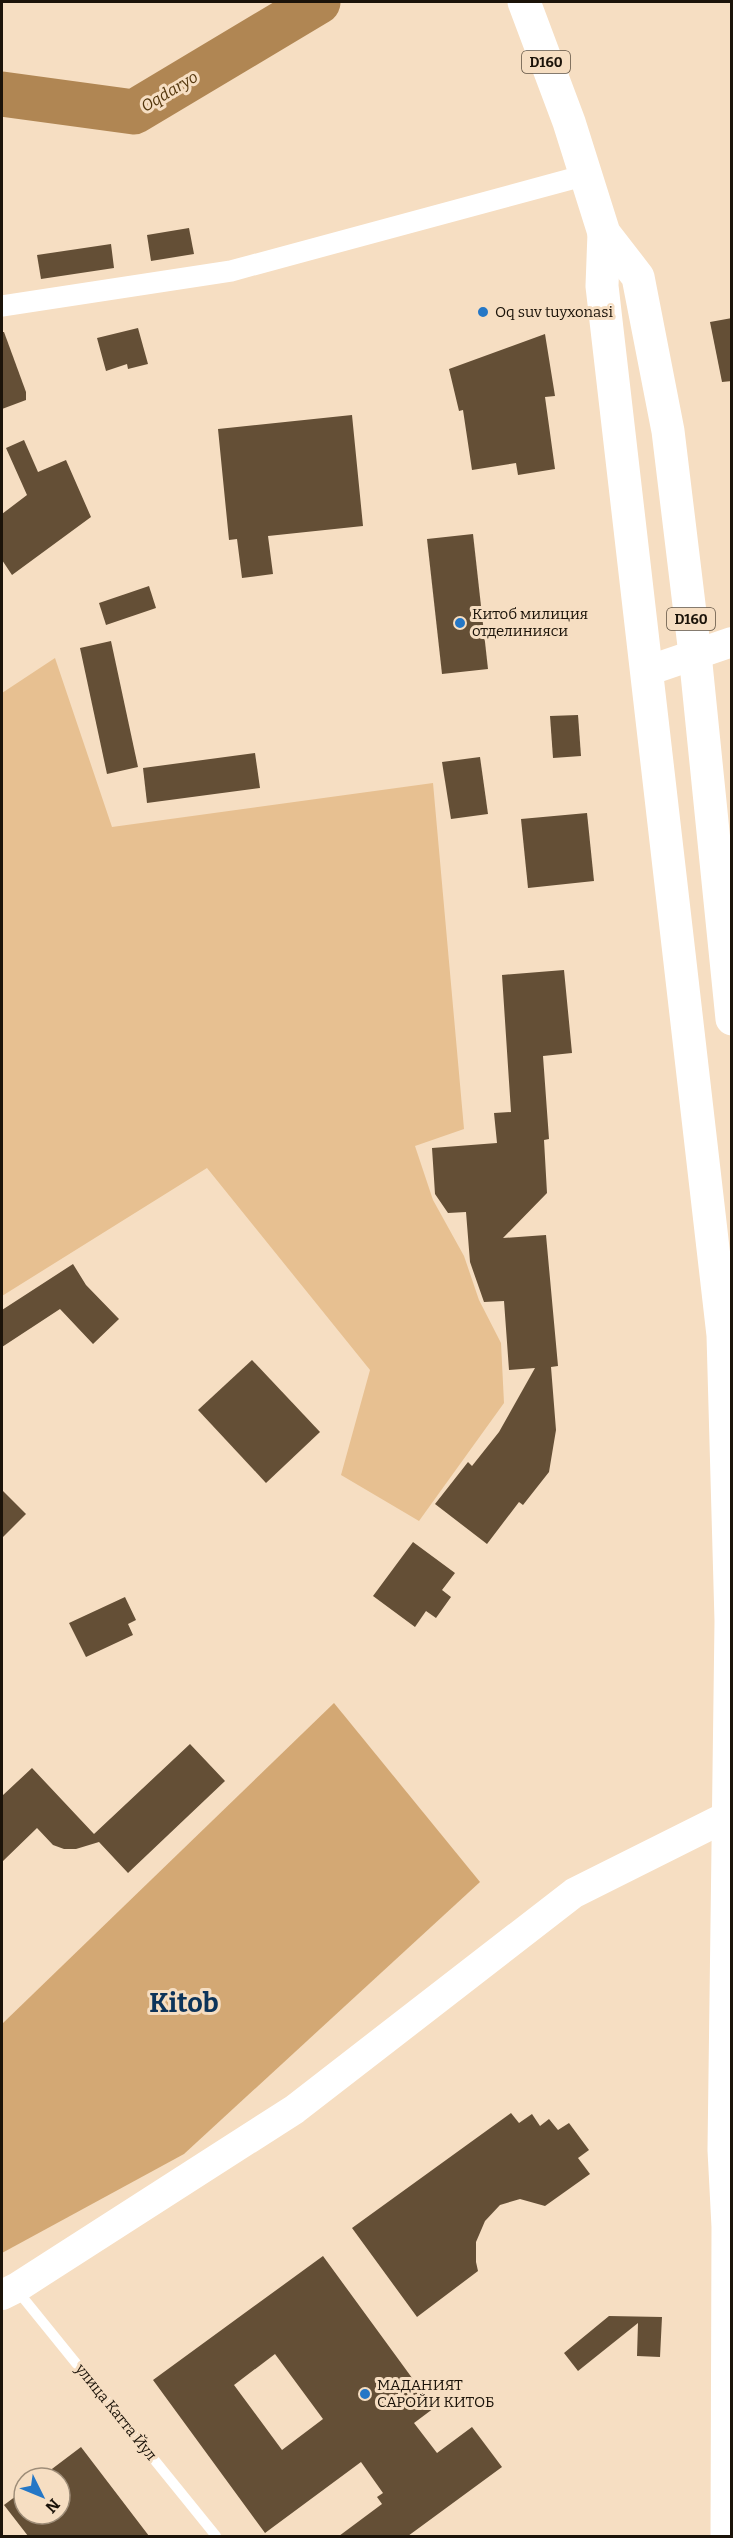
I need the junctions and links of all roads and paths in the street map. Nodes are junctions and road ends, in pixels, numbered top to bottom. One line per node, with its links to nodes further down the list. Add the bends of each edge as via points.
1 (524, 2): 2 (main road, D160)
2 (586, 175): 3 (main road, D160); 4 (street, via 231,271)
3 (604, 233): 6 (main road, D160, via 638,277 669,431); 7 (main road, D160, via 602,286)
4 (2, 306)
5 (732, 642): 6 (main road)
6 (695, 654): 7 (main road); 8 (main road, D160)
7 (647, 671): 9 (main road, D160, via 723,1335 731,1621)
8 (732, 1019)
9 (730, 1815): 10 (main road, via 574,1893 294,2109); 12 (main road, D160, via 724,2150 728,2227)
10 (9, 2292): 11 (lane, улица Катта Йул)
11 (216, 2536)
12 (727, 2536)

